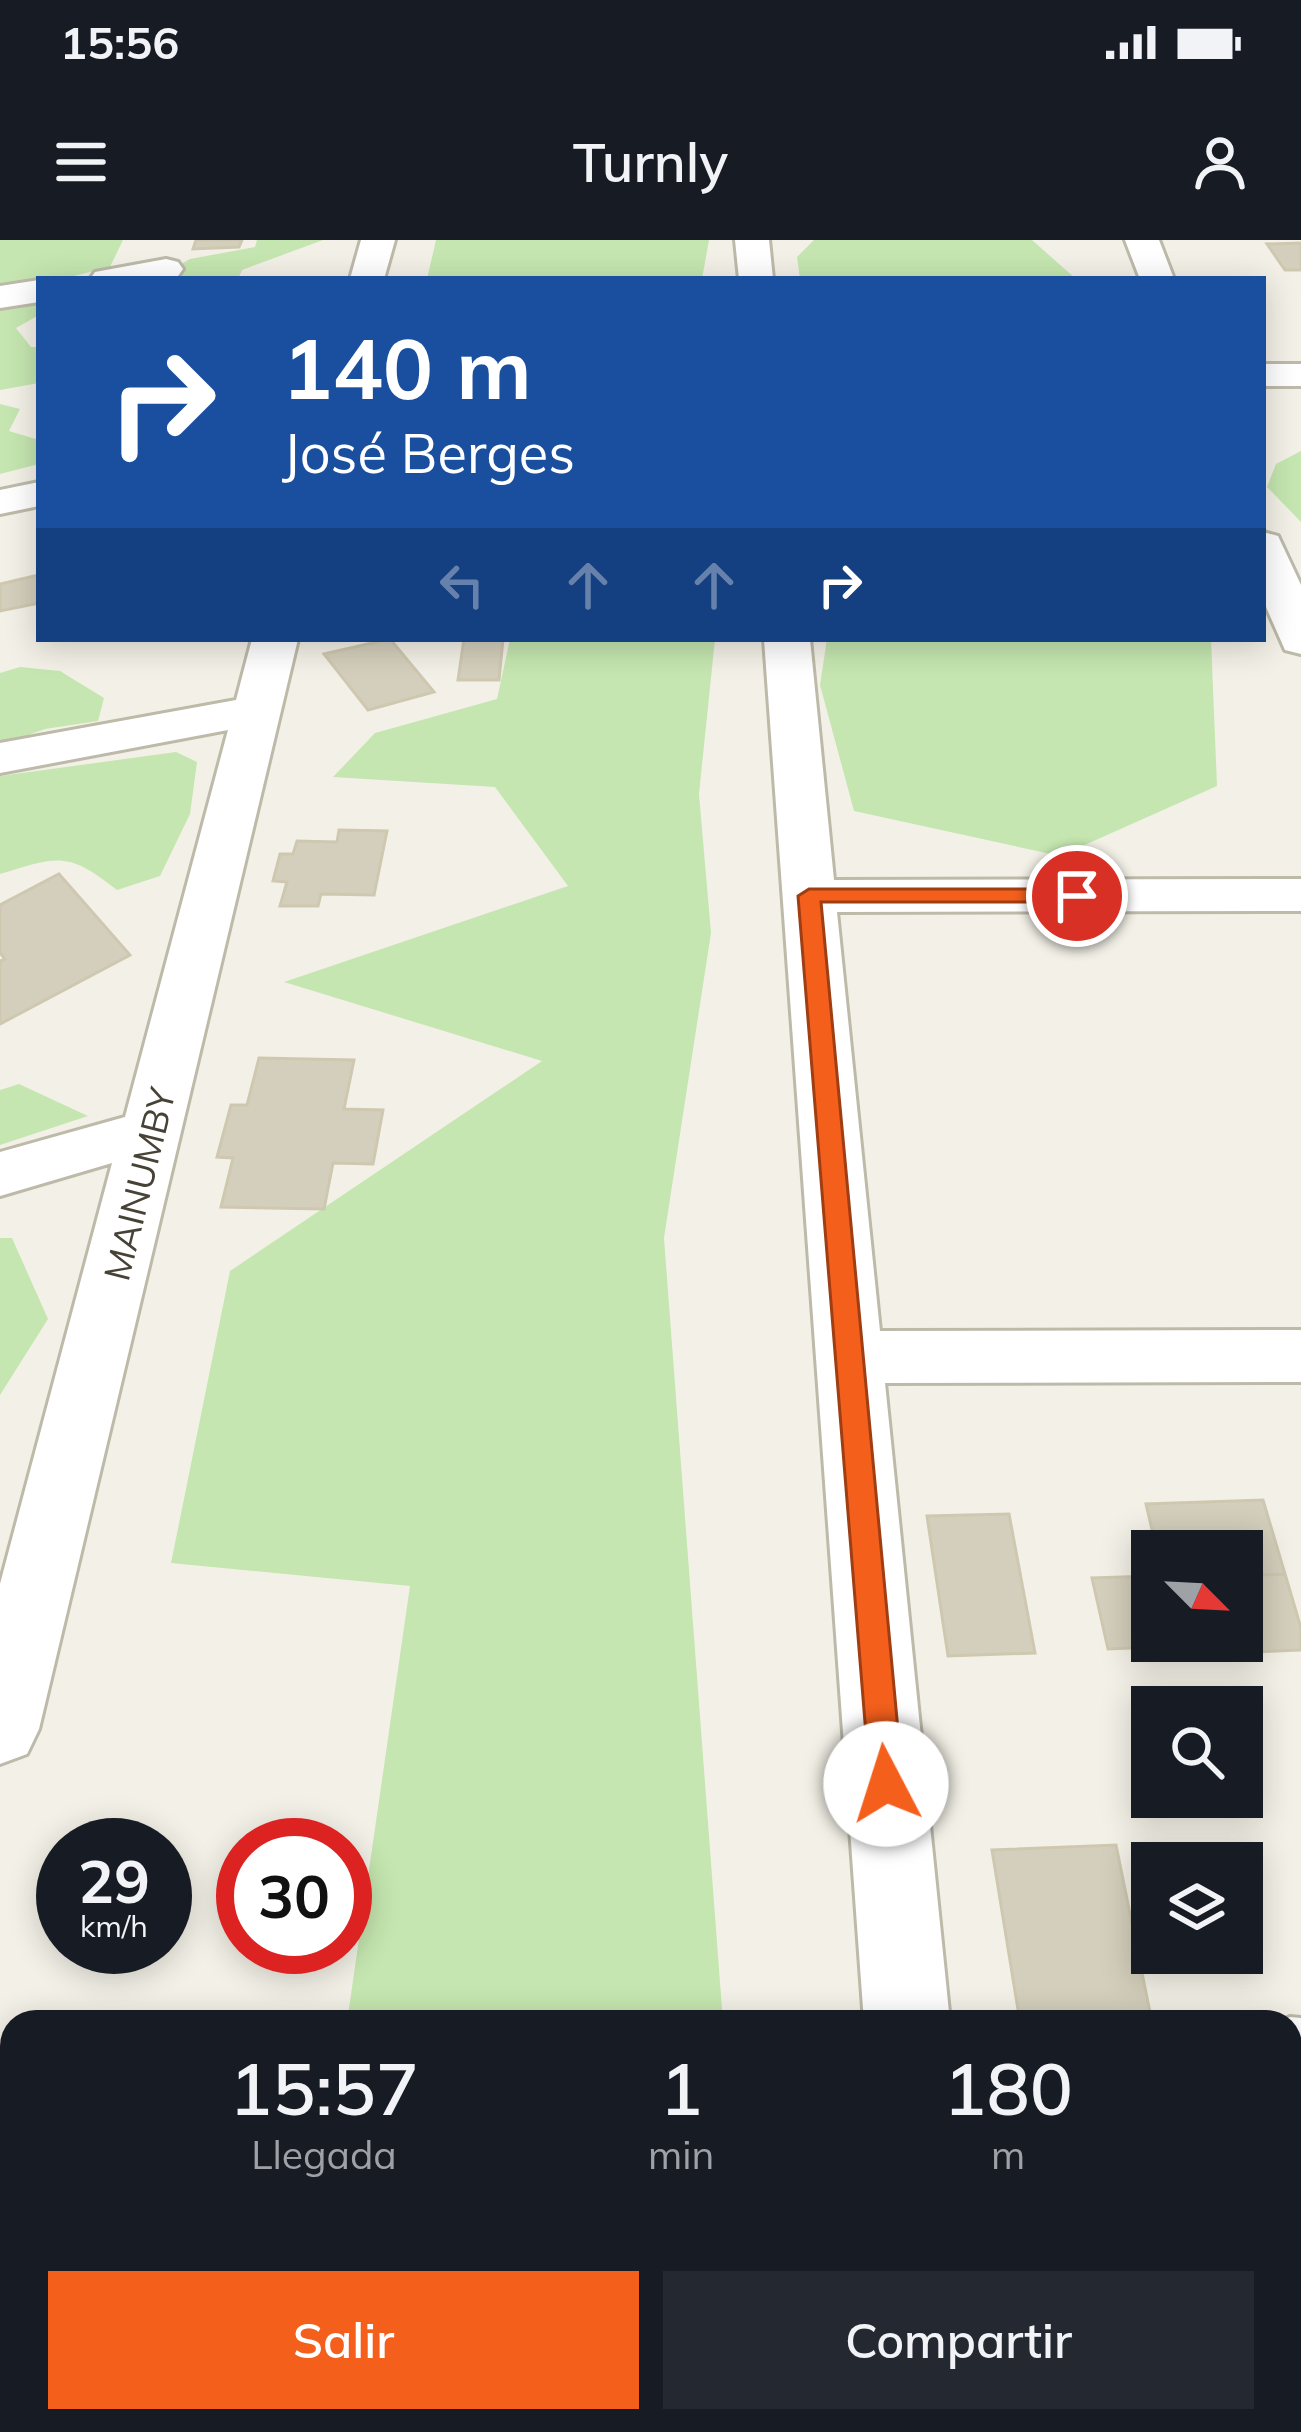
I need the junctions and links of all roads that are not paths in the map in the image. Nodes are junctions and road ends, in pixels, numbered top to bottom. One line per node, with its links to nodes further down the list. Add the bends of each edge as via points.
1 (378, 240): 6 (street)
2 (752, 240): 7 (street)
3 (1142, 240): 8 (street)
4 (166, 269): 5 (street)
5 (125, 276)
6 (368, 276)
7 (756, 276)
8 (1156, 276)
9 (36, 291): 10 (street)
10 (0, 297)
11 (1266, 375): 12 (street)
12 (1301, 375)
13 (36, 495): 14 (street)
14 (0, 502)
15 (1266, 552): 16 (street)
16 (1301, 640)
17 (274, 642): 19 (street, MAINUMBY)
18 (787, 642): 21 (street)
19 (259, 710): 20 (street); 23 (street, MAINUMBY)
20 (0, 758)
21 (809, 896): 22 (street); 26 (street)
22 (1301, 896)
23 (152, 1130): 24 (street); 27 (street, MAINUMBY)
24 (0, 1174)
25 (1301, 1356): 26 (street)
26 (849, 1357): 28 (street)
27 (0, 1729)
28 (906, 2010)

